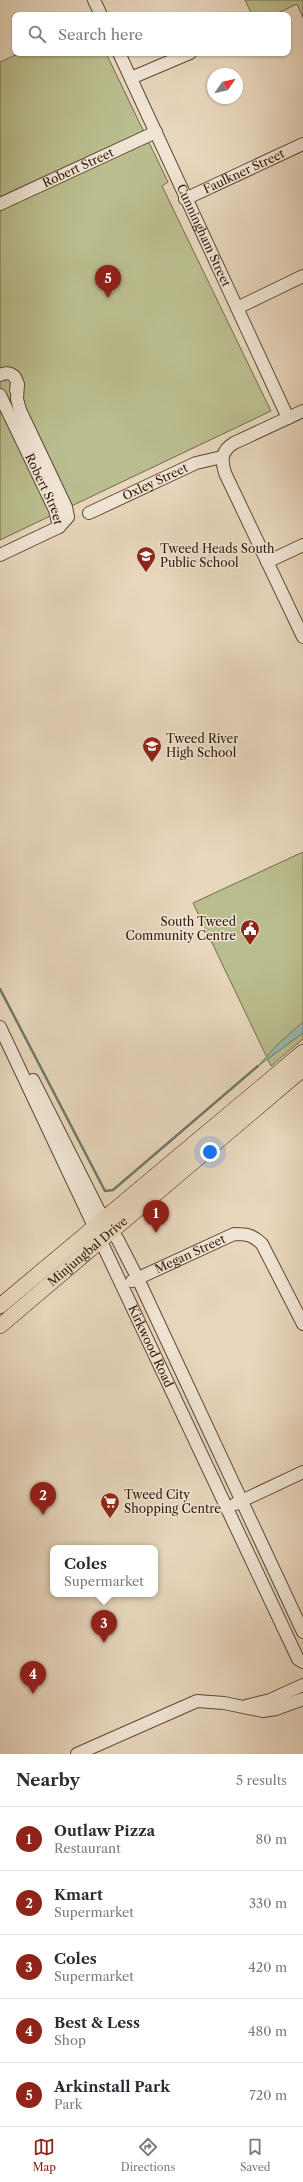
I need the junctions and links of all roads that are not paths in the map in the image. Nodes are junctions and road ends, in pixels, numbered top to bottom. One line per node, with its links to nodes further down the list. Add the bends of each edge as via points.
1 (94, 0): 2 (street)
2 (100, 12)
3 (120, 56): 5 (street, Cunningham Street)
4 (183, 56): 5 (street)
5 (131, 78): 6 (street, Cunningham Street)
6 (156, 132): 8 (street, Cunningham Street); 9 (street, Robert Street)
7 (303, 144): 8 (street, Faulkner Street)
8 (185, 199): 11 (street, Cunningham Street)
9 (0, 204)
10 (303, 276): 11 (street)
11 (237, 308): 16 (street, Cunningham Street)
12 (2, 373): 13 (street, via 15,377)
13 (18, 384): 14 (street, via 11,394); 19 (street, Robert Street, via 17,399 20,410 67,510 66,520)
14 (0, 394): 19 (street, Robert Street, via 55,510)
15 (303, 411): 16 (street)
16 (288, 418): 17 (street, via 230,446)
17 (222, 457): 18 (street, Oxley Street, via 196,463); 22 (street, via 225,473)
18 (90, 513)
19 (59, 527): 21 (street)
20 (303, 545): 22 (street)
21 (0, 555)
22 (267, 562): 23 (street)
23 (303, 637)
24 (0, 1018): 28 (street, Kirkwood Road)
25 (0, 1027): 28 (street, Kirkwood Road)
26 (303, 1052): 28 (main road, Minjungbal Drive)
27 (303, 1069): 28 (main road, Minjungbal Drive)
28 (103, 1229): 29 (street, Kirkwood Road, via 118,1240); 30 (street, Kirkwood Road); 31 (main road, Minjungbal Drive); 33 (main road, Minjungbal Drive)
29 (138, 1279): 30 (street, Megan Street); 32 (street, Megan Street, via 234,1234 247,1234 254,1236 262,1244); 35 (street, Kirkwood Road)
30 (123, 1285): 36 (street, Kirkwood Road)
31 (0, 1306)
32 (303, 1324)
33 (0, 1326)
34 (303, 1472): 35 (street)
35 (242, 1501): 36 (street); 37 (street, Kirkwood Road)
36 (227, 1508): 38 (street, Kirkwood Road, via 298,1659)
37 (303, 1632)
38 (303, 1662)
39 (303, 1685): 41 (street)
40 (303, 1699): 41 (street, via 267,1711)
41 (245, 1707): 42 (street, via 203,1700 188,1703)
42 (77, 1754)

